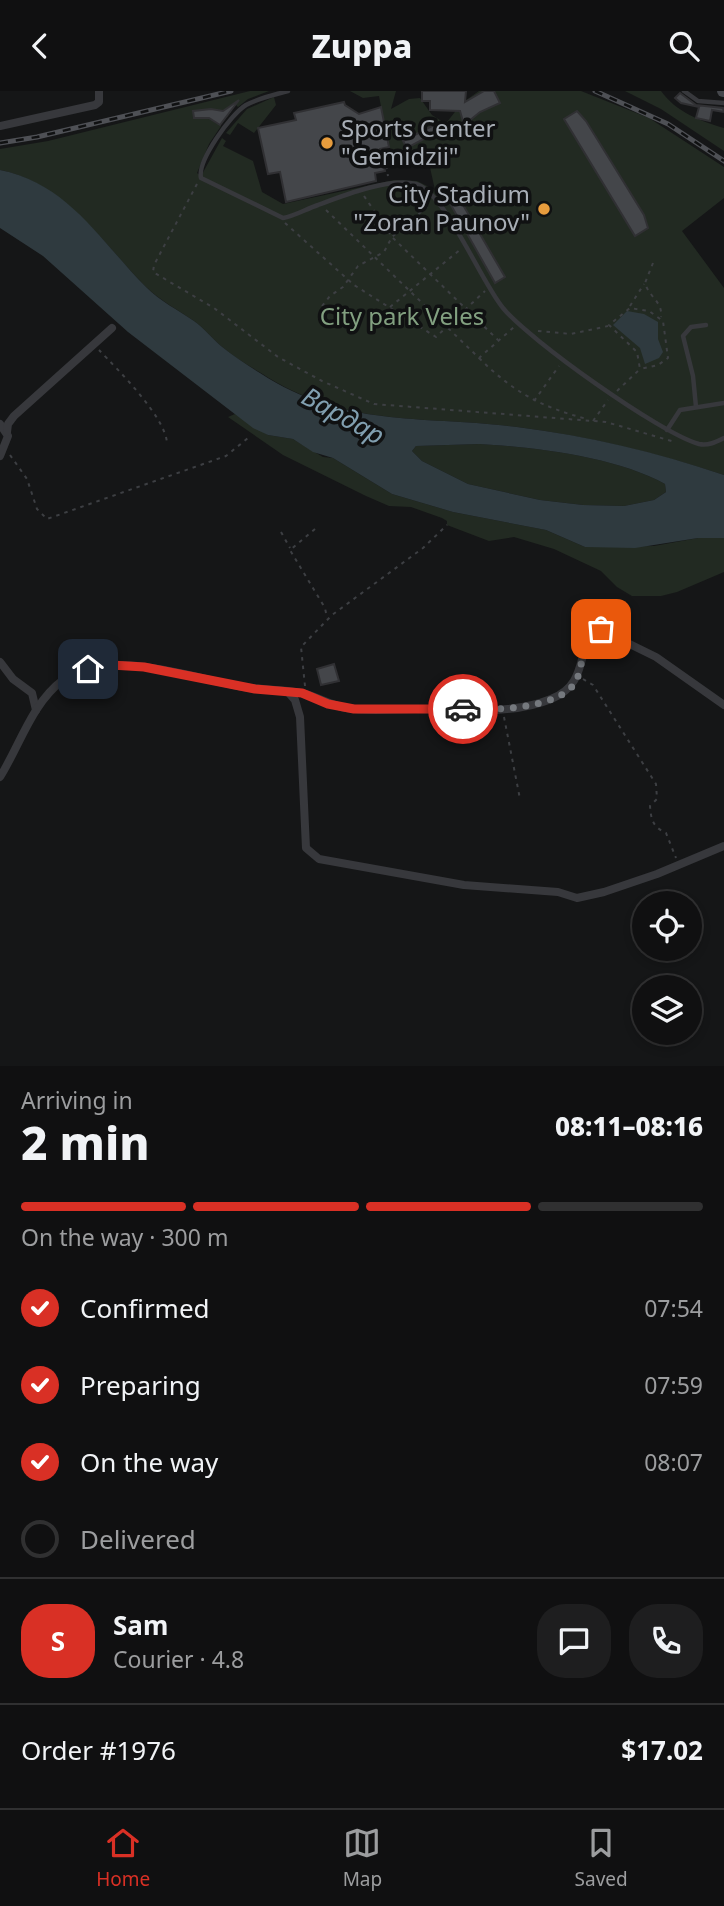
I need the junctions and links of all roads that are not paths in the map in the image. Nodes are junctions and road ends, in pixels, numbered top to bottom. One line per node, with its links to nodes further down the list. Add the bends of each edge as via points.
1 (99, 91): 5 (street, via 95,105)
2 (288, 91): 11 (lane, via 238,111 215,141 201,177 288,218 360,191 415,184 436,199 488,288 518,324)
3 (684, 91): 4 (lane, via 704,103)
4 (724, 103)
5 (0, 126)
6 (706, 325): 9 (lane, via 691,327 683,336)
7 (112, 328): 12 (street, via 14,416)
8 (724, 403): 9 (lane)
9 (696, 407): 11 (lane, via 677,412)
10 (0, 424): 12 (street)
11 (667, 430): 13 (lane, via 702,444)
12 (7, 432): 14 (street)
13 (724, 438)
14 (2, 453)
15 (0, 662): 18 (street, via 32,692)
16 (288, 692): 17 (street, via 362,710 502,709 550,700 576,682 591,636 601,629 656,657); 18 (street, via 111,665 72,674 52,689); 20 (street, via 300,717 306,848 319,859 464,885 558,892 577,898 678,866)
17 (724, 705)
18 (36, 710): 19 (street)
19 (0, 777)
20 (724, 846)

